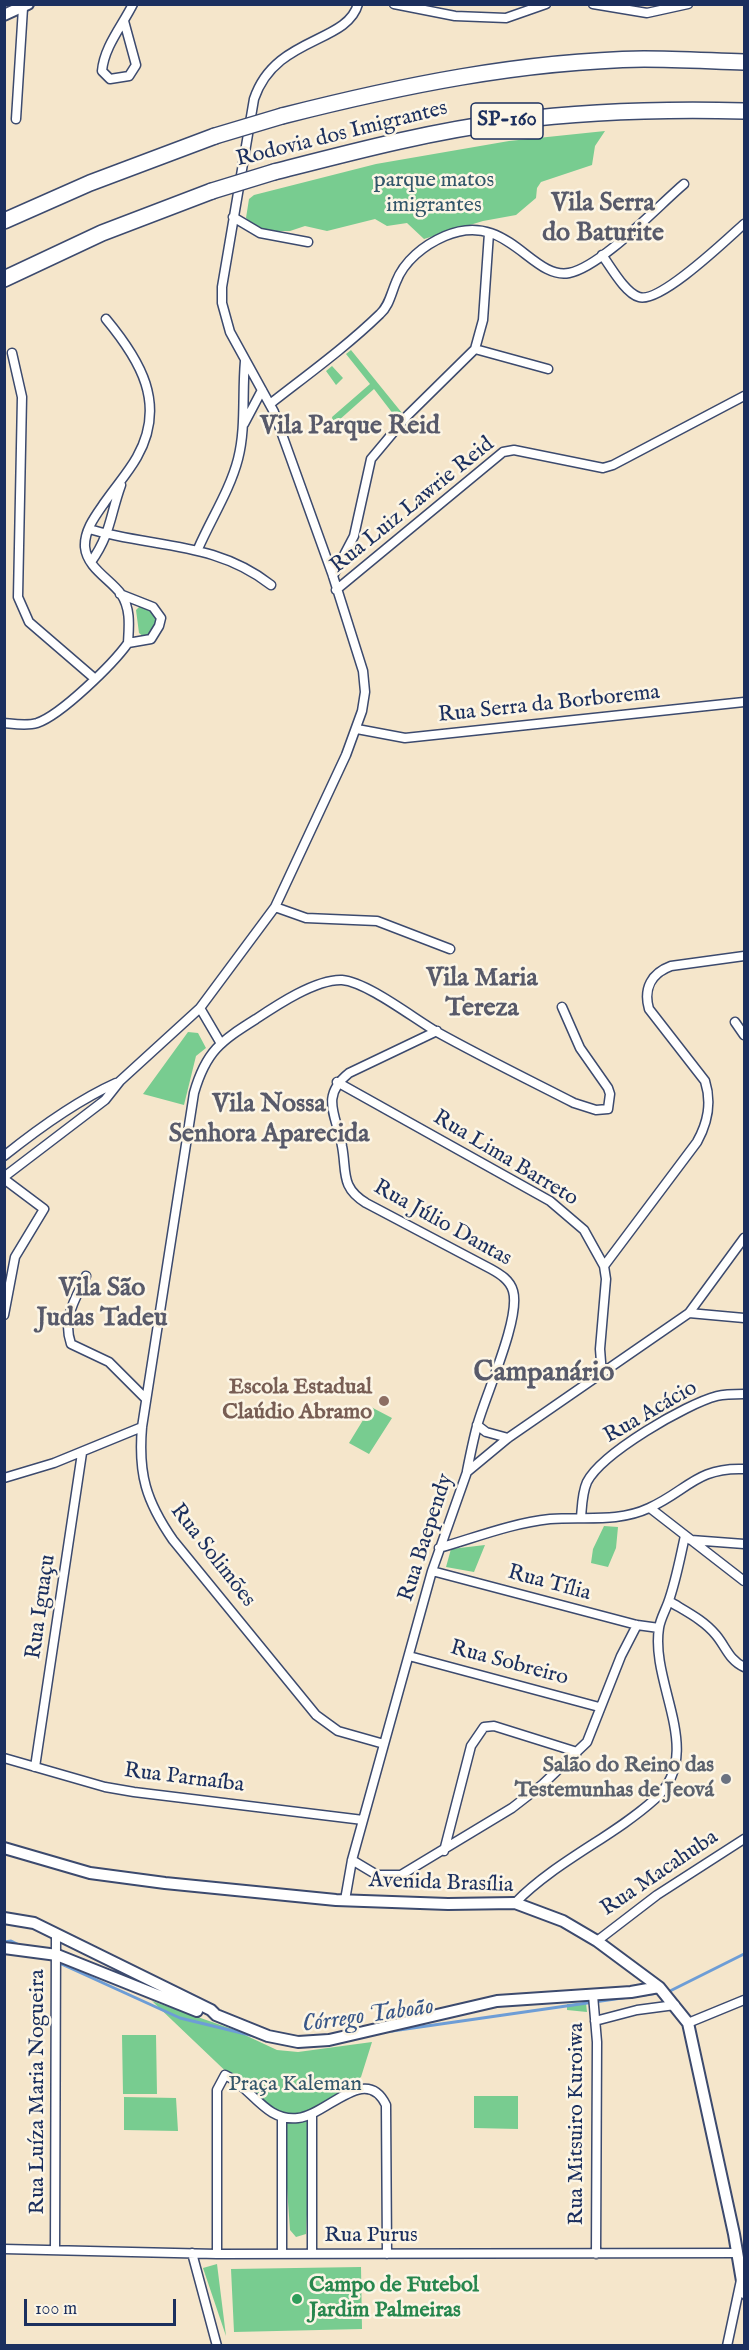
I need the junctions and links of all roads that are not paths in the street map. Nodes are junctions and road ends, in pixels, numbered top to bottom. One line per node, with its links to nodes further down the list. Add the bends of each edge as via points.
1 (133, 4): 9 (street)
2 (358, 4): 14 (street, via 350,21 285,56 260,83)
3 (394, 4): 4 (street, via 455,16 506,18)
4 (546, 4)
5 (592, 4): 6 (street, via 647,13)
6 (688, 4)
7 (26, 6): 8 (street); 12 (street)
8 (4, 15)
9 (124, 21): 9 (street, via 103,63 102,71 110,79 129,76 135,65)
10 (744, 62): 15 (highway, Rodovia dos Imigrantes / SP-160, bridge, via 643,59 553,65 407,87 215,136 90,183)
11 (744, 111): 20 (highway, Rodovia dos Imigrantes / SP-160, bridge, via 647,111 512,121 386,144 212,191 102,233)
12 (16, 119)
13 (684, 184): 19 (street)
14 (233, 217): 18 (street, via 260,233); 24 (street, via 222,303 230,332)
15 (4, 221)
16 (744, 224): 19 (street, via 655,296 637,297)
17 (489, 233): 19 (street, via 511,242 552,271 570,273); 22 (street, via 483,320); 28 (street, via 461,231 427,246 401,270 382,313)
18 (308, 242)
19 (602, 255)
20 (4, 279)
21 (106, 319): 30 (street, via 139,364 149,404 145,438)
22 (475, 348): 25 (street); 35 (street, via 406,416 371,459 354,536)
23 (12, 352): 40 (street, via 22,397 18,597 29,622)
24 (245, 361): 26 (street); 29 (street)
25 (548, 369)
26 (262, 390): 28 (street); 29 (street)
27 (744, 396): 37 (street, Rua Luiz Lawrie Reid, via 603,468 514,450 503,452)
28 (270, 404): 35 (street)
29 (244, 425): 33 (street, via 235,468)
30 (123, 479): 31 (street); 32 (street)
31 (89, 529): 32 (street); 34 (street, via 86,549)
32 (108, 535): 33 (street); 34 (street)
33 (198, 549): 36 (street, via 238,563)
34 (92, 562): 38 (street)
35 (333, 576): 37 (street)
36 (272, 585)
37 (336, 590): 43 (street, via 363,671 365,692)
38 (120, 594): 39 (street, via 129,618); 39 (street, via 153,607 161,618 151,639)
39 (128, 643): 40 (street)
40 (94, 678): 42 (street, via 45,719 26,725)
41 (744, 702): 43 (street, Rua Serra da Borborema, via 405,738)
42 (4, 723)
43 (357, 729): 44 (street)
44 (275, 907): 45 (street, via 306,918 377,921); 48 (street)
45 (450, 949)
46 (744, 956): 58 (street, via 672,966 662,969 650,982 649,1008 705,1081 707,1119 697,1142)
47 (562, 1007): 50 (street, via 580,1048 608,1088 608,1109 596,1110 574,1103)
48 (200, 1008): 52 (street); 53 (street)
49 (735, 1022): 51 (street)
50 (437, 1031): 52 (street, via 364,988 335,981 298,994); 54 (street)
51 (744, 1035)
52 (220, 1042): 65 (street, Rua Solimões, via 206,1060 194,1093)
53 (120, 1081): 55 (street, via 69,1110); 56 (street, via 105,1100)
54 (337, 1082): 58 (street, Rua Lima Barreto, via 550,1201 584,1230); 66 (street, Rua Júlio Dantas, via 332,1115 351,1193 491,1269 511,1286 515,1299 508,1333)
55 (4, 1156)
56 (4, 1178): 61 (street, via 44,1209 15,1257)
57 (744, 1238): 60 (street, Rua Baependy)
58 (604, 1266): 63 (street, Rua Lima Barreto, via 607,1295 600,1349)
59 (86, 1276): 65 (street, via 68,1314 66,1331 70,1344 109,1362)
60 (689, 1313): 62 (street); 63 (street, Rua Baependy)
61 (4, 1315)
62 (744, 1318)
63 (602, 1375): 68 (street, Rua Baependy)
64 (744, 1394): 74 (street, Rua Acácio, via 717,1396 678,1413 602,1462 587,1482)
65 (146, 1399): 67 (street, Rua Solimões)
66 (477, 1425): 68 (street); 71 (street, Rua Júlio Dantas)
67 (142, 1426): 69 (street); 86 (street, Rua Solimões, via 145,1489 173,1540 316,1715 338,1731)
68 (508, 1438): 71 (street, Rua Baependy)
69 (82, 1452): 72 (street); 89 (street, Rua Iguaçu)
70 (744, 1469): 73 (street, via 705,1474)
71 (467, 1472): 77 (street, Rua Baependy)
72 (4, 1478)
73 (650, 1508): 74 (street, via 614,1518); 75 (street)
74 (581, 1518): 77 (street, via 519,1525)
75 (688, 1538): 76 (street); 79 (street); 80 (street)
76 (744, 1544)
77 (439, 1548): 78 (street, Rua Baependy)
78 (432, 1571): 81 (street, Rua Tília); 83 (street, Rua Baependy)
79 (744, 1581)
80 (669, 1602): 82 (street); 84 (street, via 700,1620 716,1634 732,1659)
81 (637, 1625): 82 (street, Rua Tília); 85 (street)
82 (658, 1628): 96 (street, via 676,1741 677,1761 672,1779 655,1799 545,1876)
83 (409, 1656): 85 (street, Rua Sobreiro); 86 (street, Rua Baependy)
84 (744, 1667)
85 (599, 1707): 87 (street, via 596,1724)
86 (384, 1744): 90 (street, Rua Baependy)
87 (577, 1752): 93 (street, via 512,1808); 93 (street, via 484,1726 471,1746)
88 (4, 1758): 89 (street, Rua Parnaíba)
89 (34, 1767): 90 (street, Rua Parnaíba, via 134,1792)
90 (363, 1820): 94 (street, Rua Baependy)
91 (744, 1839): 99 (street, Rua Macahuba, via 657,1895)
92 (4, 1848): 95 (street, Avenida Brasília, via 90,1873)
93 (444, 1851): 94 (street, via 415,1869 391,1877 378,1875)
94 (352, 1860): 95 (street, Rua Baependy)
95 (345, 1900): 96 (street, Avenida Brasília)
96 (515, 1902): 99 (street, Avenida Brasília, via 562,1921)
97 (4, 1918): 98 (street, via 34,1923)
98 (56, 1935): 101 (street, Rua Luíza Maria Nogueira); 106 (street)
99 (597, 1941): 102 (street, Avenida Brasília)
100 (4, 1948): 101 (street)
101 (57, 1955): 106 (street, via 207,2015); 112 (street, Rua Luíza Maria Nogueira)
102 (659, 1987): 103 (street); 105 (street, Avenida Brasília)
103 (593, 1995): 106 (street, via 496,2001 319,2041 298,2042 268,2036); 107 (street, Rua Mitsuiro Kuroiwa)
104 (744, 2000): 108 (street)
105 (675, 2005): 107 (street); 108 (street, Avenida Brasília)
106 (216, 2015)
107 (596, 2021): 114 (street, Rua Mitsuiro Kuroiwa)
108 (688, 2023): 115 (street, Avenida Brasília)
109 (312, 2115): 110 (street); 118 (street); 119 (street, via 356,2089 370,2089 382,2096 386,2105)
110 (282, 2118): 116 (street, via 265,2108 236,2079 225,2075 217,2090); 117 (street)
111 (4, 2249): 112 (street, Rua Purus)
112 (55, 2249): 113 (street, Rua Purus)
113 (192, 2253): 116 (street, Rua Purus); 123 (street)
114 (596, 2253): 115 (street, Rua Purus); 119 (street, Rua Purus)
115 (738, 2253): 120 (street, Avenida Brasília)
116 (217, 2254): 117 (street, Rua Purus)
117 (282, 2254): 118 (street, Rua Purus)
118 (312, 2254): 119 (street, Rua Purus)
119 (387, 2254)
120 (743, 2276): 121 (street, Avenida Brasília); 122 (street, Avenida Brasília)
121 (744, 2293)
122 (727, 2345): 124 (street)
123 (217, 2346)
124 (720, 2346)

